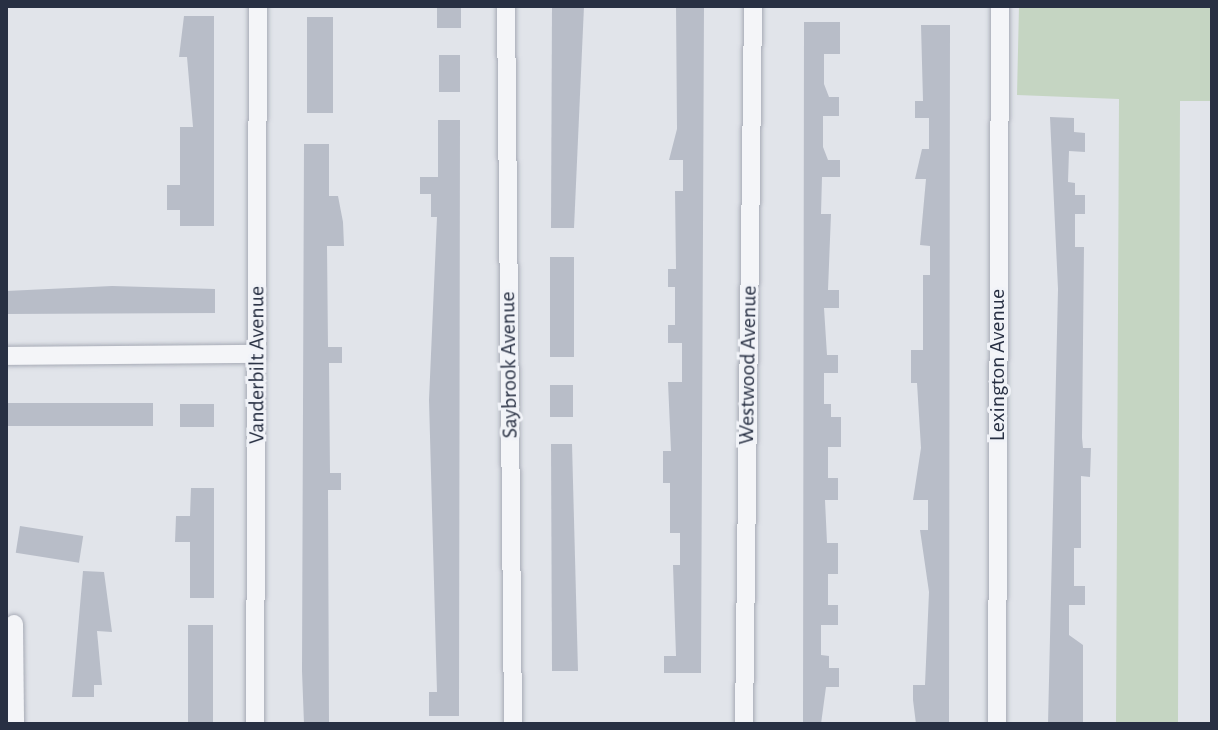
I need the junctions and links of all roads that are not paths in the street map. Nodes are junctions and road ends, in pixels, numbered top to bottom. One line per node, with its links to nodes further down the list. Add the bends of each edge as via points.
1 (258, 6): 5 (street, Vanderbilt Avenue)
2 (506, 6): 10 (street, Saybrook Avenue)
3 (753, 6): 11 (street, Westwood Avenue)
4 (1000, 6): 12 (street, Lexington Avenue)
5 (257, 354): 6 (street); 9 (street, Vanderbilt Avenue)
6 (6, 356)
7 (14, 624): 8 (street)
8 (15, 724)
9 (255, 724)
10 (513, 724)
11 (744, 724)
12 (997, 724)

